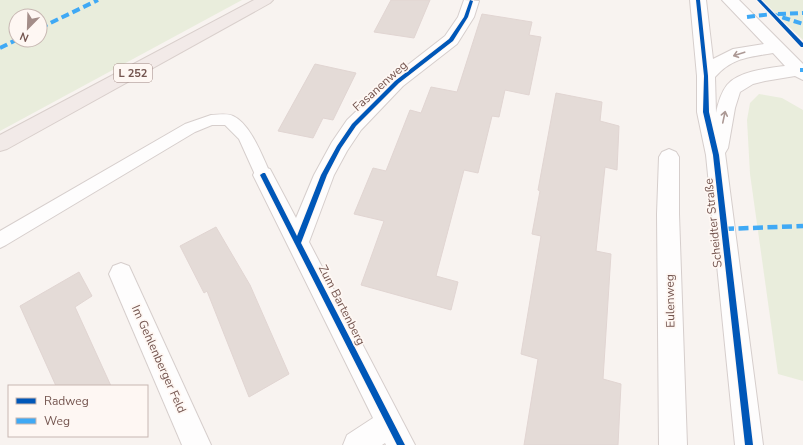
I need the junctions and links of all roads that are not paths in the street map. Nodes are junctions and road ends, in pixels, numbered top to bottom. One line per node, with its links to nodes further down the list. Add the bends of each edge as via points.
1 (265, 0): 8 (highway, L 252)
2 (698, 0): 7 (street, Scheidter Straße)
3 (730, 0): 5 (street)
4 (471, 1): 13 (street, Fasanenweg, via 466,17 451,40 392,87 354,125 324,175)
5 (777, 47): 6 (street); 7 (street, one-way to 7, via 739,53 718,63)
6 (801, 72): 9 (street, Scheidter Straße, one-way to 6, via 733,89 743,81 759,76)
7 (706, 76): 9 (street, Scheidter Straße, via 706,112)
8 (0, 144)
9 (716, 155): 19 (street, Scheidter Straße)
10 (669, 157): 18 (street, Eulenweg)
11 (263, 175): 12 (lane, via 245,136 229,120 211,120 190,128); 13 (street, Zum Bartenberg)
12 (0, 240)
13 (298, 242): 15 (street, Zum Bartenberg)
14 (121, 274): 16 (street, Im Gehlenberger Feld)
15 (395, 434): 17 (street)
16 (197, 445)
17 (357, 445)
18 (673, 445)
19 (748, 445)

